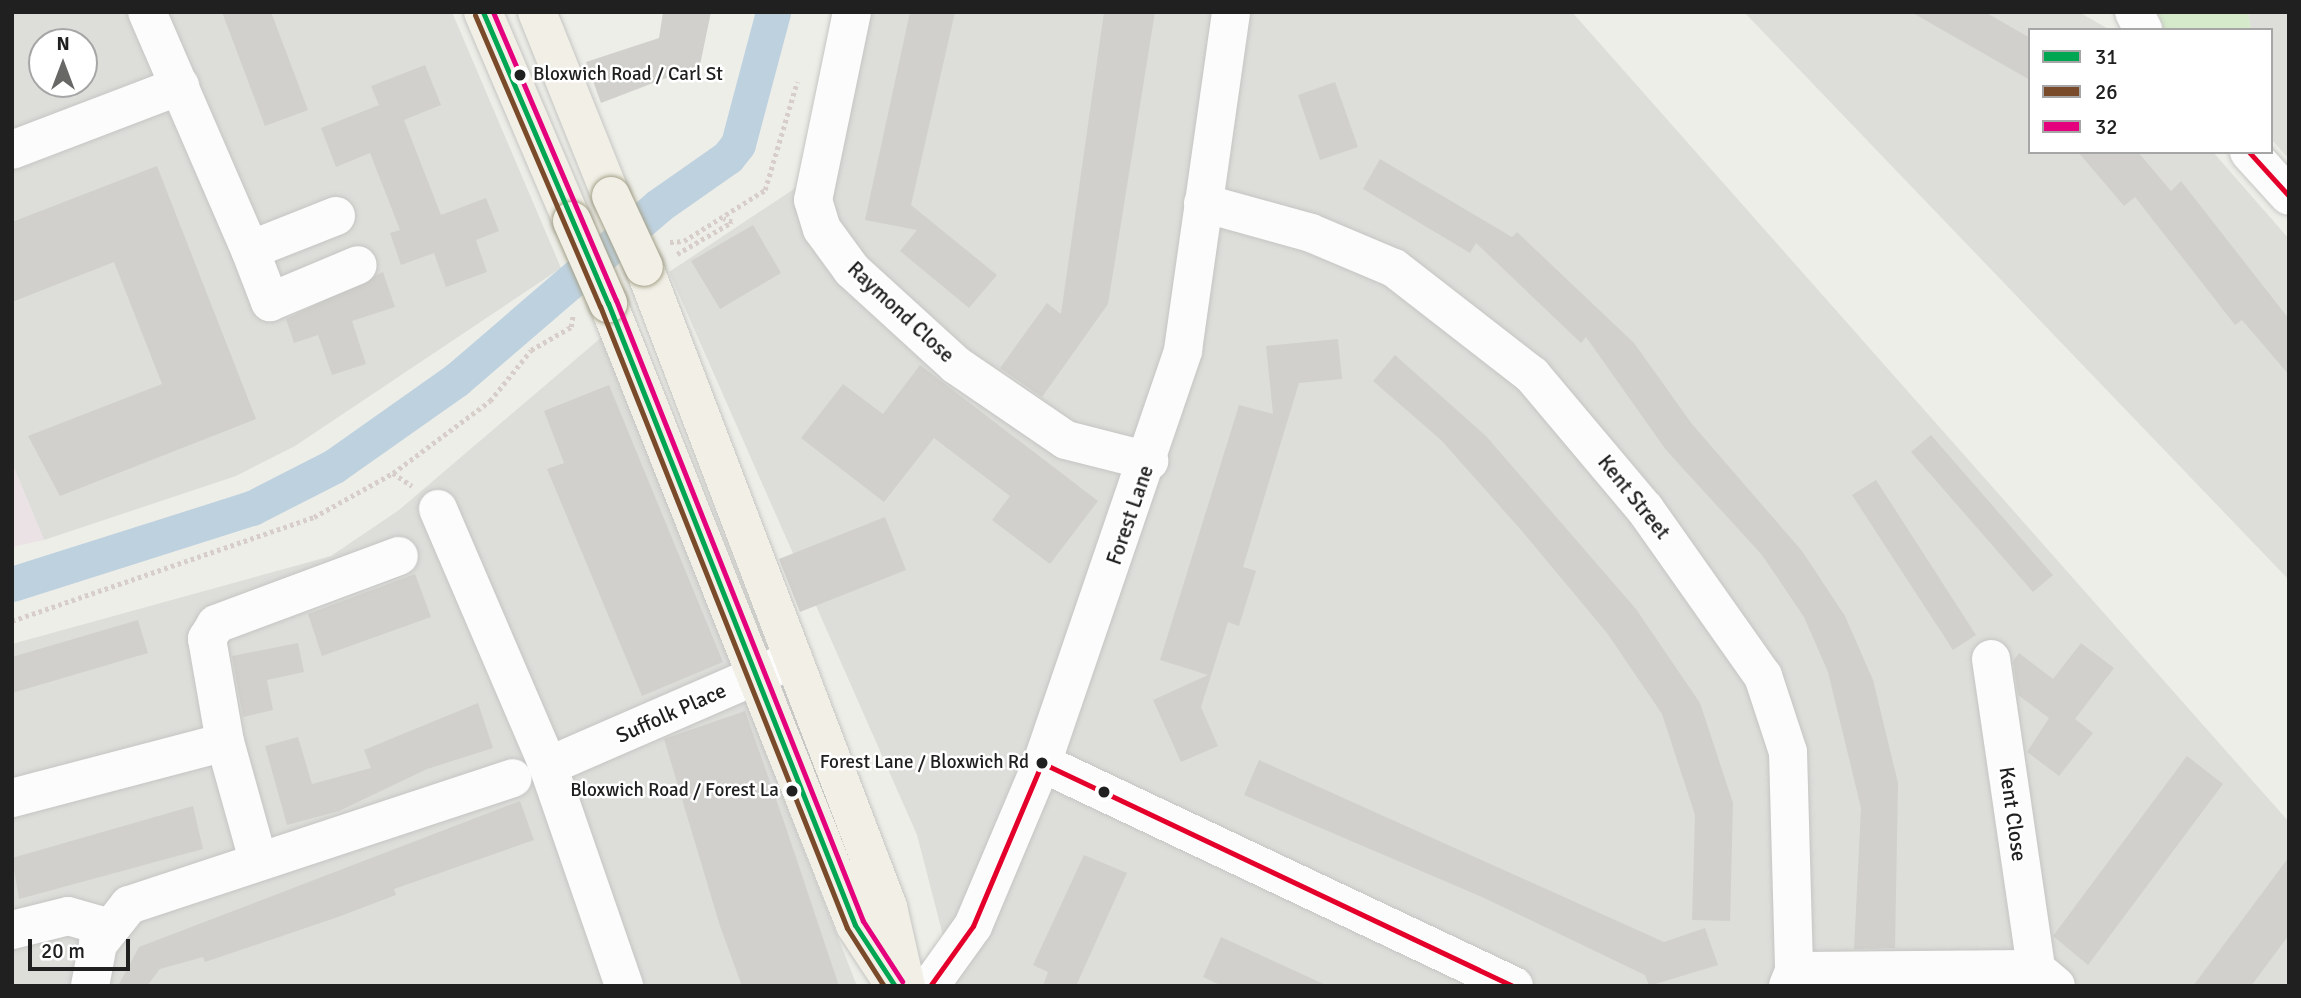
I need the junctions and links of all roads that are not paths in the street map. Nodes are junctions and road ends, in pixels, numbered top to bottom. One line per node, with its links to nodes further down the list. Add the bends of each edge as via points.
1 (148, 12): 8 (street)
2 (483, 12): 17 (main road, bridge, via 572,221 592,302)
3 (537, 12): 16 (main road, bridge, via 611,196 649,261)
4 (852, 12): 18 (street, Raymond Close, via 813,200 822,229 852,270 957,365 1066,440)
5 (1231, 12): 12 (street, Forest Lane)
6 (2134, 12): 7 (street)
7 (2142, 28)
8 (180, 86): 9 (street); 14 (street)
9 (12, 150)
10 (2251, 154): 11 (street)
11 (2289, 196)
12 (1203, 203): 18 (street, Forest Lane, via 1183,351); 31 (street, Kent Street, via 1311,233 1394,268 1532,375 1645,509 1763,676 1788,752)
13 (336, 216): 14 (street)
14 (250, 250): 15 (street, via 270,302)
15 (358, 265)
16 (711, 443): 17 (main road); 22 (main road)
17 (672, 460): 22 (main road)
18 (1149, 461): 24 (street, Forest Lane)
19 (438, 509): 25 (street)
20 (399, 556): 23 (street, via 216,624 206,653)
21 (1991, 659): 30 (street, Kent Close)
22 (776, 666): 25 (street, Suffolk Place); 34 (main road, via 855,925); 35 (main road, via 887,907)
23 (225, 742): 26 (street); 27 (street)
24 (1042, 763): 36 (street, Forest Lane, via 974,926); 37 (street)
25 (531, 772): 27 (street, Suffolk Place); 33 (street)
26 (12, 798)
27 (258, 860): 28 (street, Suffolk Place, via 129,905)
28 (110, 928): 29 (street, via 68,916); 32 (street, Suffolk Place, via 98,944)
29 (12, 930)
30 (2046, 977): 31 (street, Kent Close)
31 (1791, 978)
32 (90, 986)
33 (624, 986)
34 (895, 986)
35 (906, 986)
36 (930, 986)
37 (1514, 986)

